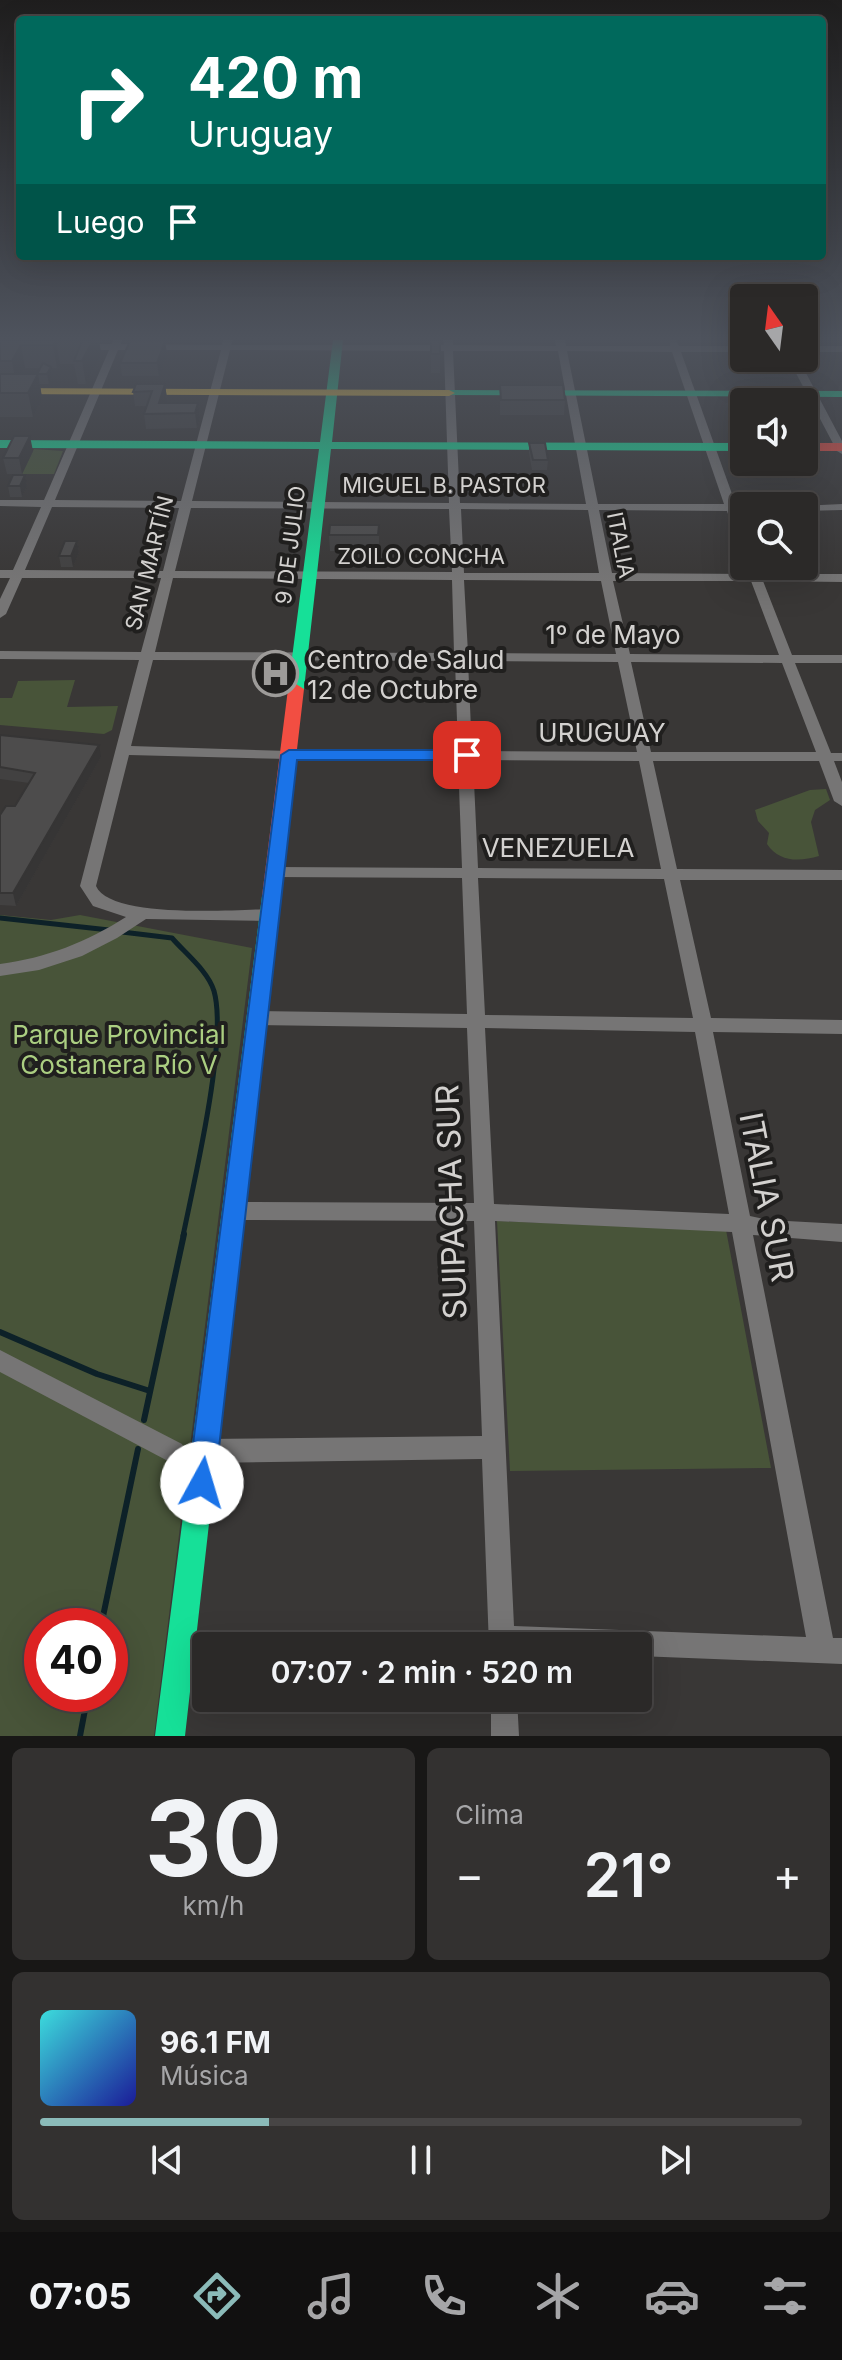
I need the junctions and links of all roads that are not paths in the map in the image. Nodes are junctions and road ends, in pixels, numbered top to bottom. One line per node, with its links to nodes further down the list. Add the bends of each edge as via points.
1 (84, 421): 9 (street)
2 (208, 421): 10 (street, SAN MARTÍN)
3 (329, 421): 11 (street, 9 DE JULIO)
4 (452, 421): 12 (street, SUIPACHA SUR)
5 (576, 421): 13 (street, ITALIA)
6 (702, 421): 14 (street)
7 (827, 421): 17 (street)
8 (0, 444): 9 (street)
9 (74, 444): 10 (street); 20 (street)
10 (202, 444): 11 (street); 21 (street, SAN MARTÍN)
11 (327, 445): 12 (street); 22 (street, 9 DE JULIO)
12 (453, 446): 13 (street); 23 (street, SUIPACHA SUR)
13 (581, 446): 14 (street); 24 (street, ITALIA)
14 (711, 447): 15 (street); 18 (street)
15 (730, 447)
16 (818, 447): 17 (street)
17 (841, 448)
18 (731, 492)
19 (0, 503): 20 (street, MIGUEL B. PASTOR)
20 (49, 503): 21 (street, MIGUEL B. PASTOR); 30 (street)
21 (184, 504): 22 (street, MIGUEL B. PASTOR); 31 (street, SAN MARTÍN)
22 (319, 505): 23 (street, MIGUEL B. PASTOR); 32 (street, 9 DE JULIO)
23 (456, 505): 24 (street, MIGUEL B. PASTOR); 33 (street, SUIPACHA SUR)
24 (593, 506): 26 (street, MIGUEL B. PASTOR); 34 (street, ITALIA)
25 (842, 507): 27 (street)
26 (730, 508)
27 (818, 508)
28 (730, 573): 34 (street, ZOILO CONCHA)
29 (0, 574): 30 (street, ZOILO CONCHA)
30 (19, 574): 31 (street, ZOILO CONCHA); 38 (street)
31 (165, 574): 32 (street, ZOILO CONCHA); 40 (street, SAN MARTÍN)
32 (311, 575): 33 (street, ZOILO CONCHA); 41 (street, 9 DE JULIO)
33 (460, 576): 34 (street, ZOILO CONCHA); 42 (street, SUIPACHA SUR)
34 (606, 576): 43 (street, ITALIA)
35 (818, 576): 36 (street, ZOILO CONCHA)
36 (842, 578)
37 (756, 580): 44 (street)
38 (0, 614)
39 (0, 655): 40 (street, 1º de Mayo)
40 (146, 656): 41 (street, 1º de Mayo); 46 (street, SAN MARTÍN)
41 (301, 657): 42 (street, 1º de Mayo); 47 (street, 9 DE JULIO)
42 (463, 657): 43 (street, 1º de Mayo); 48 (street, SUIPACHA SUR)
43 (624, 658): 44 (street, 1º de Mayo); 49 (street, ITALIA)
44 (785, 659): 45 (street, 1º de Mayo); 50 (street)
45 (842, 659)
46 (123, 750): 47 (street, URUGUAY); 56 (street, SAN MARTÍN, via 88,886 99,903)
47 (289, 755): 48 (street, URUGUAY); 52 (street, 9 DE JULIO)
48 (467, 755): 49 (street, URUGUAY); 53 (street, SUIPACHA SUR)
49 (645, 756): 50 (street, URUGUAY); 54 (street, ITALIA SUR)
50 (834, 757): 51 (street)
51 (842, 801)
52 (274, 872): 53 (street, VENEZUELA); 57 (street, 9 DE JULIO)
53 (472, 873): 54 (street, VENEZUELA); 60 (street, SUIPACHA SUR)
54 (669, 874): 55 (street, VENEZUELA); 61 (street, ITALIA SUR)
55 (842, 875)
56 (144, 913): 57 (street); 58 (street, via 117,931 35,965)
57 (269, 915): 59 (street, 9 DE JULIO)
58 (0, 970)
59 (256, 1018): 60 (street); 63 (street, 9 DE JULIO)
60 (478, 1022): 61 (street); 64 (street, SUIPACHA SUR)
61 (702, 1024): 62 (street); 65 (street, ITALIA SUR)
62 (842, 1027)
63 (233, 1211): 64 (street); 69 (street, 9 DE JULIO)
64 (486, 1212): 65 (street); 68 (street, SUIPACHA SUR)
65 (739, 1223): 66 (street); 73 (street, ITALIA SUR)
66 (842, 1233)
67 (0, 1360): 70 (street)
68 (493, 1447): 69 (street); 71 (street, SUIPACHA SUR)
69 (205, 1451): 75 (street, 9 DE JULIO)
70 (174, 1452)
71 (502, 1632)
72 (652, 1646): 73 (street)
73 (832, 1650)
74 (504, 1712): 76 (street)
75 (170, 1736)
76 (505, 1736)

